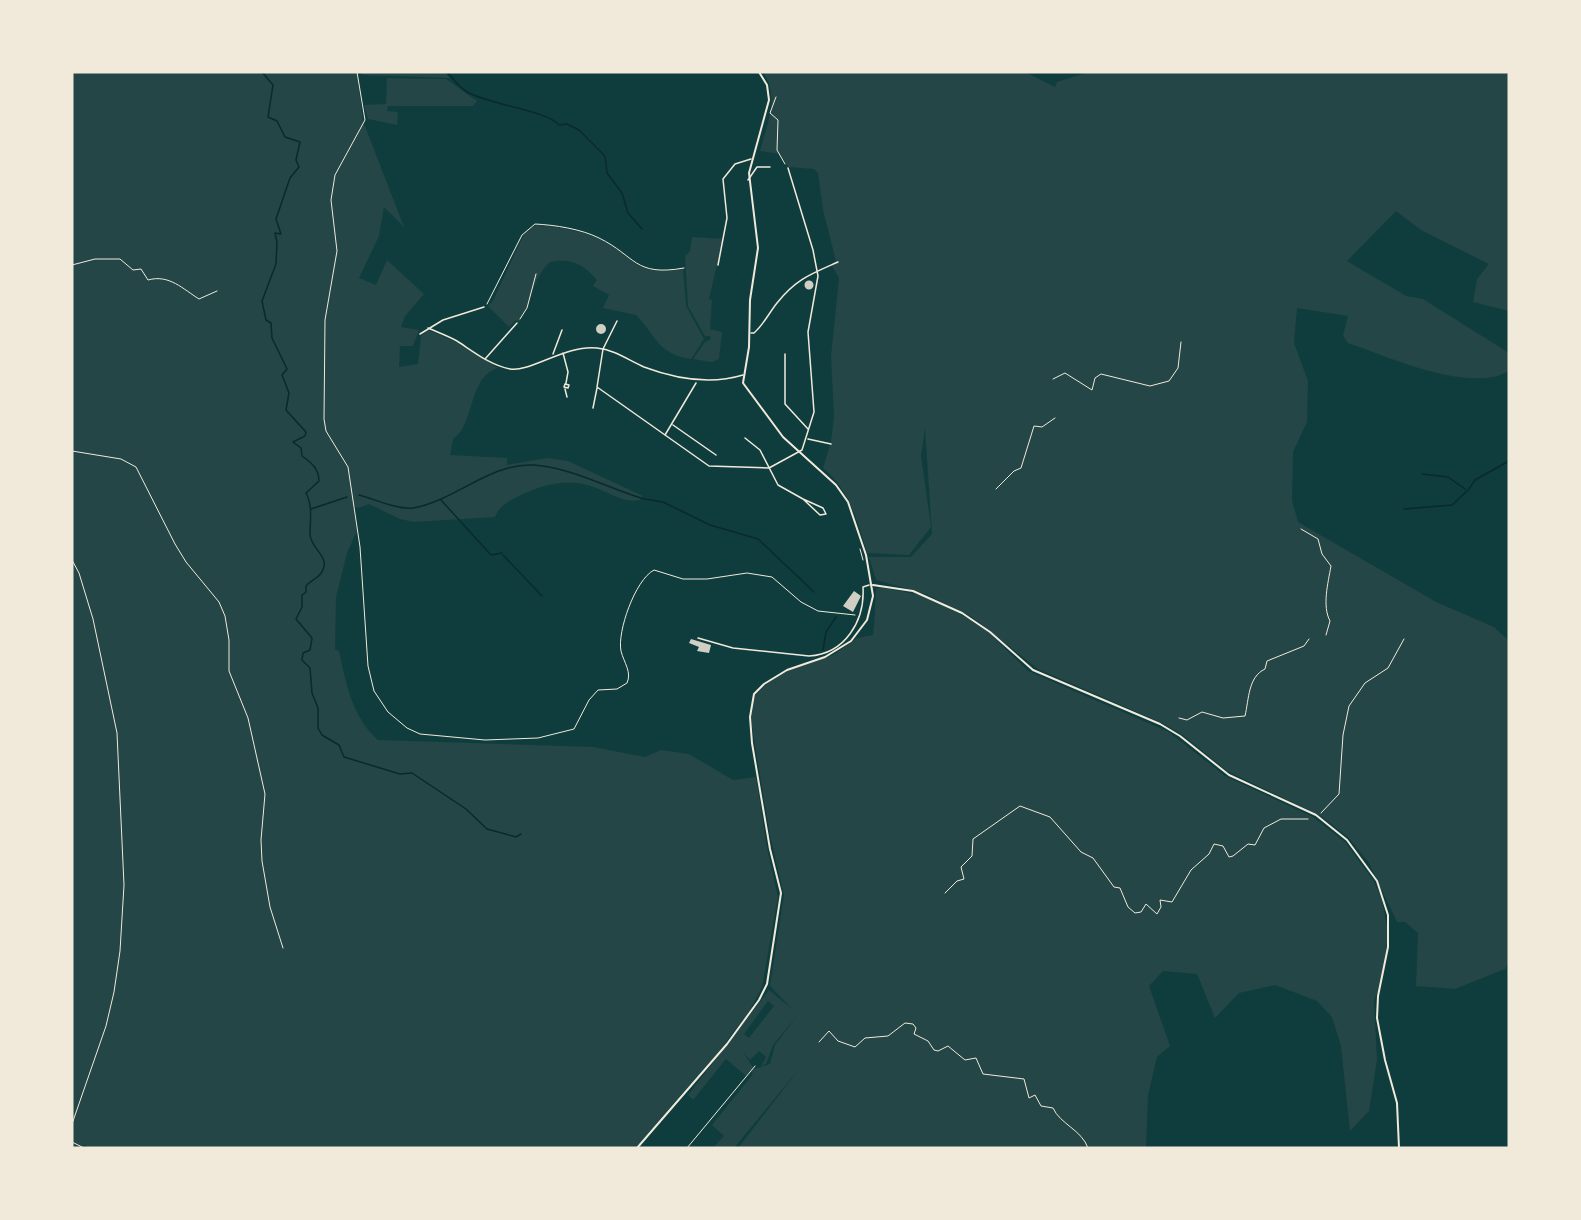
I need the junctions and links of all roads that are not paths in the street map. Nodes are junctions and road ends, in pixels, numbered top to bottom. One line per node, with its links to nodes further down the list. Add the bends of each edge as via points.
1 (759, 72): 2 (street, via 767,85 769,100)
2 (751, 159): 5 (street); 7 (street, via 735,164 723,179 727,218)
3 (770, 167): 5 (street, via 757,167)
4 (788, 168): 8 (street)
5 (748, 180): 14 (street, via 758,248 750,300)
6 (838, 262): 8 (street)
7 (718, 265)
8 (817, 269): 14 (street, via 793,285 762,325); 27 (street, via 809,321 814,401)
9 (484, 308): 12 (street)
10 (617, 321): 16 (street)
11 (517, 323): 20 (street)
12 (428, 328): 15 (street); 20 (street)
13 (562, 330): 19 (street)
14 (750, 333): 21 (street)
15 (420, 334)
16 (603, 349): 17 (street); 22 (street, via 645,367); 23 (street)
17 (563, 352): 19 (street); 24 (street, via 568,372)
18 (785, 354): 27 (street, via 785,404)
19 (553, 355): 20 (street, via 522,370)
20 (485, 359)
21 (743, 374): 22 (street, via 725,381); 32 (street, via 743,383 752,399)
22 (697, 381): 26 (street)
23 (597, 387): 25 (street); 28 (street)
24 (567, 397)
25 (592, 408)
26 (672, 425): 28 (street); 33 (street)
27 (809, 430): 30 (street)
28 (664, 436): 34 (street, via 710,466)
29 (744, 438): 34 (street, via 760,450)
30 (807, 439): 31 (street); 32 (street)
31 (831, 444)
32 (798, 454): 34 (street); 36 (street, via 836,484 848,502)
33 (716, 455)
34 (769, 468): 35 (street, via 778,485)
35 (803, 499): 35 (street, via 819,515 825,515 825,510)
36 (873, 585): 37 (street, via 863,587 860,615 846,639 814,656 733,648); 38 (street, via 869,614 858,634 825,657 787,670 754,694 750,717 752,743 781,893 767,984 728,1044); 39 (street, via 913,591 951,608 990,632 1033,670 1160,724 1229,775 1316,815 1356,850 1377,881 1389,932 1377,1004 1382,1047 1397,1103)
37 (699, 638)
38 (637, 1148)
39 (1399, 1148)

